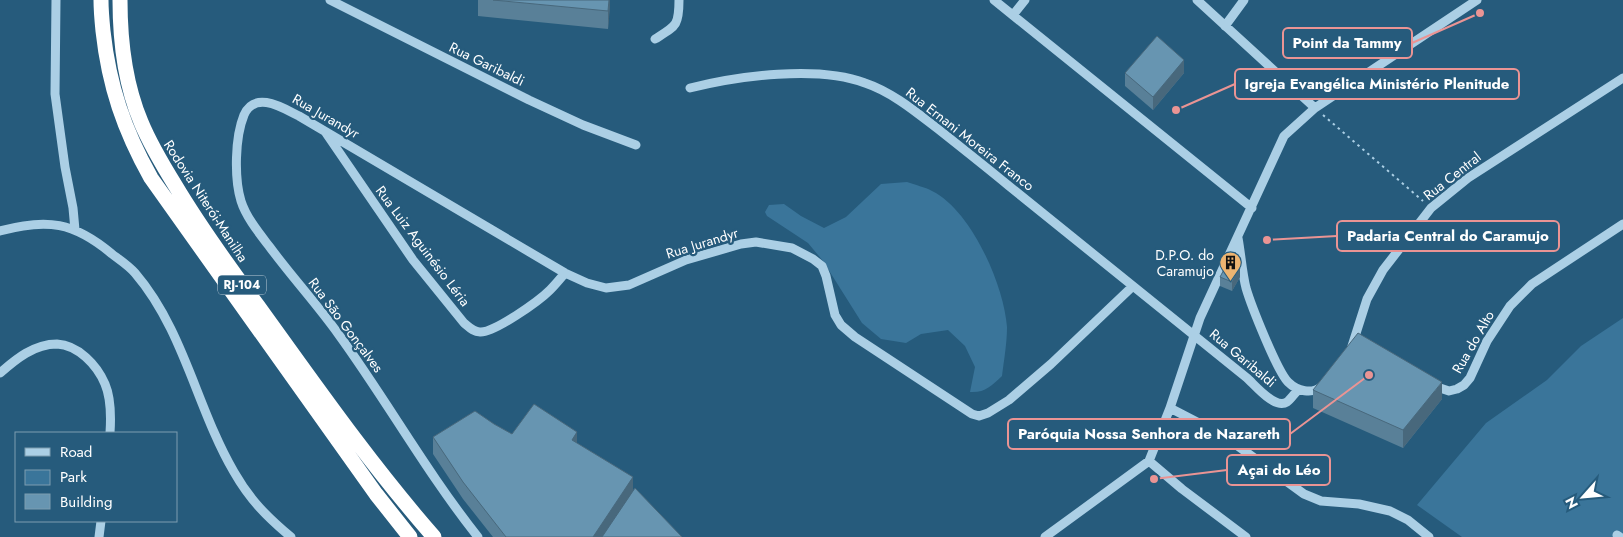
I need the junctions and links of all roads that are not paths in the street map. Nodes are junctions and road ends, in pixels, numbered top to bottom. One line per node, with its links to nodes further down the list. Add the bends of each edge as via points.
1 (56, 0): 22 (street, via 55,94)
2 (101, 0): 39 (highway, Rodovia Niterói-Manilha / RJ-104, via 106,61 117,106 150,178)
3 (120, 0): 40 (highway, Rodovia Niterói-Manilha / RJ-104, via 120,31 128,81 151,147 217,250 398,495)
4 (330, 0): 19 (street, Rua Garibaldi, via 583,126)
5 (679, 0): 13 (street, via 675,26)
6 (994, 0): 11 (street)
7 (1025, 0): 11 (street)
8 (1197, 0): 12 (street)
9 (1244, 0): 12 (street)
10 (1477, 0): 16 (street)
11 (1013, 15): 20 (street)
12 (1225, 26): 16 (street)
13 (655, 39)
14 (1623, 78): 28 (street, Rua Central, via 1468,178 1431,208 1383,270 1367,299)
15 (690, 88): 26 (street, Rua Ernani Moreira Franco, via 750,77 804,74 838,76 865,83 919,114)
16 (1315, 108): 20 (street, via 1284,136)
17 (244, 116): 18 (street, Rua Jurandyr, via 255,103 268,102); 41 (street, Rua São Gonçalves, via 239,136 237,181 242,202 259,233 338,333)
18 (324, 131): 25 (street, Rua Jurandyr); 25 (street, Rua Luiz Aguinésio Léria, via 413,260 472,330 486,332 500,325 537,301)
19 (636, 145)
20 (1252, 208): 24 (street)
21 (1623, 224): 31 (street, Rua do Alto, via 1532,284 1510,306 1464,385 1449,391)
22 (75, 230): 23 (street, via 53,224 23,225); 38 (street, via 97,241 134,272 155,300 234,472 255,504)
23 (0, 231)
24 (1238, 238): 27 (street); 32 (street, via 1246,287 1256,315 1286,381)
25 (565, 273): 26 (street, Rua Jurandyr, via 587,284 606,288 629,284 686,260 741,244 756,242 792,248 822,266 835,315 848,331 979,416 1009,400)
26 (1133, 286): 27 (street, Rua Ernani Moreira Franco)
27 (1194, 335): 32 (street, Rua Garibaldi, via 1274,402 1286,403); 33 (street)
28 (1355, 348)
29 (0, 373): 34 (street, via 21,355 36,349 55,344 70,346 90,361 105,384 110,402)
30 (1330, 378): 32 (street, via 1320,388)
31 (1421, 379)
32 (1298, 390)
33 (1170, 408): 35 (street); 44 (street, via 1224,436 1304,494 1321,501 1390,511)
34 (110, 432)
35 (1149, 462): 42 (street); 43 (street)
36 (101, 522): 37 (street)
37 (100, 537)
38 (291, 537)
39 (410, 537)
40 (434, 537)
41 (478, 537)
42 (1044, 537)
43 (1246, 537)
44 (1430, 537)

